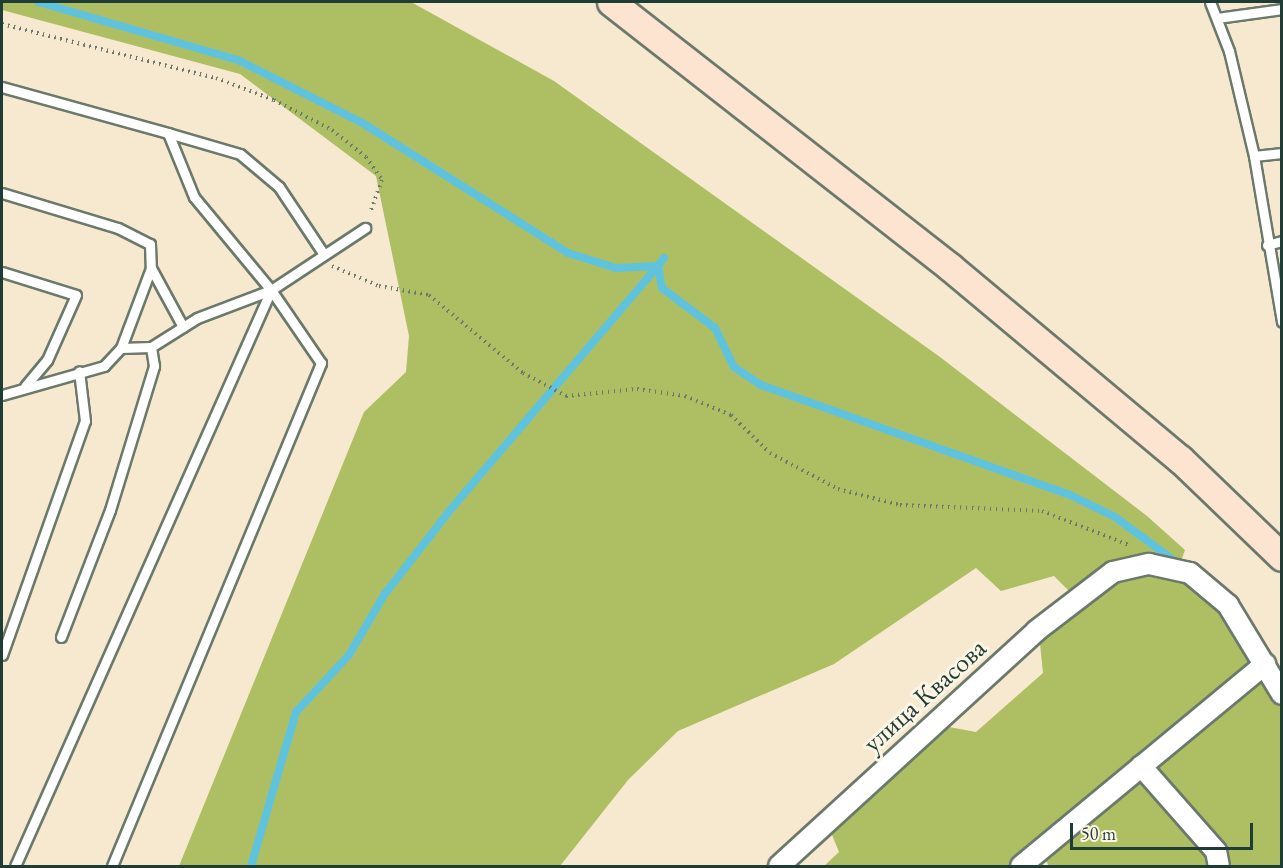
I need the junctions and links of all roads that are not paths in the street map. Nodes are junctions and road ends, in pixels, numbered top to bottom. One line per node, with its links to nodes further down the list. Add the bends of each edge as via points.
1 (611, 2): 24 (street, via 950,267 1180,459)
2 (1210, 2): 4 (lane)
3 (1281, 9): 4 (lane)
4 (1217, 18): 8 (lane)
5 (2, 87): 6 (lane)
6 (168, 133): 13 (lane, via 240,154 279,187); 16 (lane, via 194,197)
7 (1281, 153): 8 (lane)
8 (1254, 156): 12 (lane)
9 (2, 193): 14 (lane, via 118,228 150,244)
10 (365, 228): 13 (lane)
11 (1281, 241): 12 (lane)
12 (1267, 245): 17 (lane)
13 (323, 253): 16 (lane)
14 (151, 268): 18 (lane); 20 (lane)
15 (2, 272): 22 (lane, via 76,294 47,360)
16 (271, 290): 18 (lane); 30 (lane); 31 (lane, via 321,363)
17 (1281, 322)
18 (183, 327): 19 (lane)
19 (151, 347): 20 (lane); 25 (lane, via 154,366 110,510)
20 (121, 348): 21 (lane, via 104,366)
21 (79, 371): 22 (lane); 26 (lane, via 85,421)
22 (24, 387): 23 (lane)
23 (2, 395)
24 (1281, 557)
25 (61, 637)
26 (2, 656)
27 (1265, 664): 28 (street); 29 (street); 32 (street, улица Квасова, via 1228,605 1190,573 1149,564 1113,572 1036,631)
28 (1281, 694)
29 (1141, 766): 33 (street); 34 (street, via 1210,844)
30 (15, 867)
31 (112, 867)
32 (779, 867)
33 (1021, 867)
34 (1220, 867)

